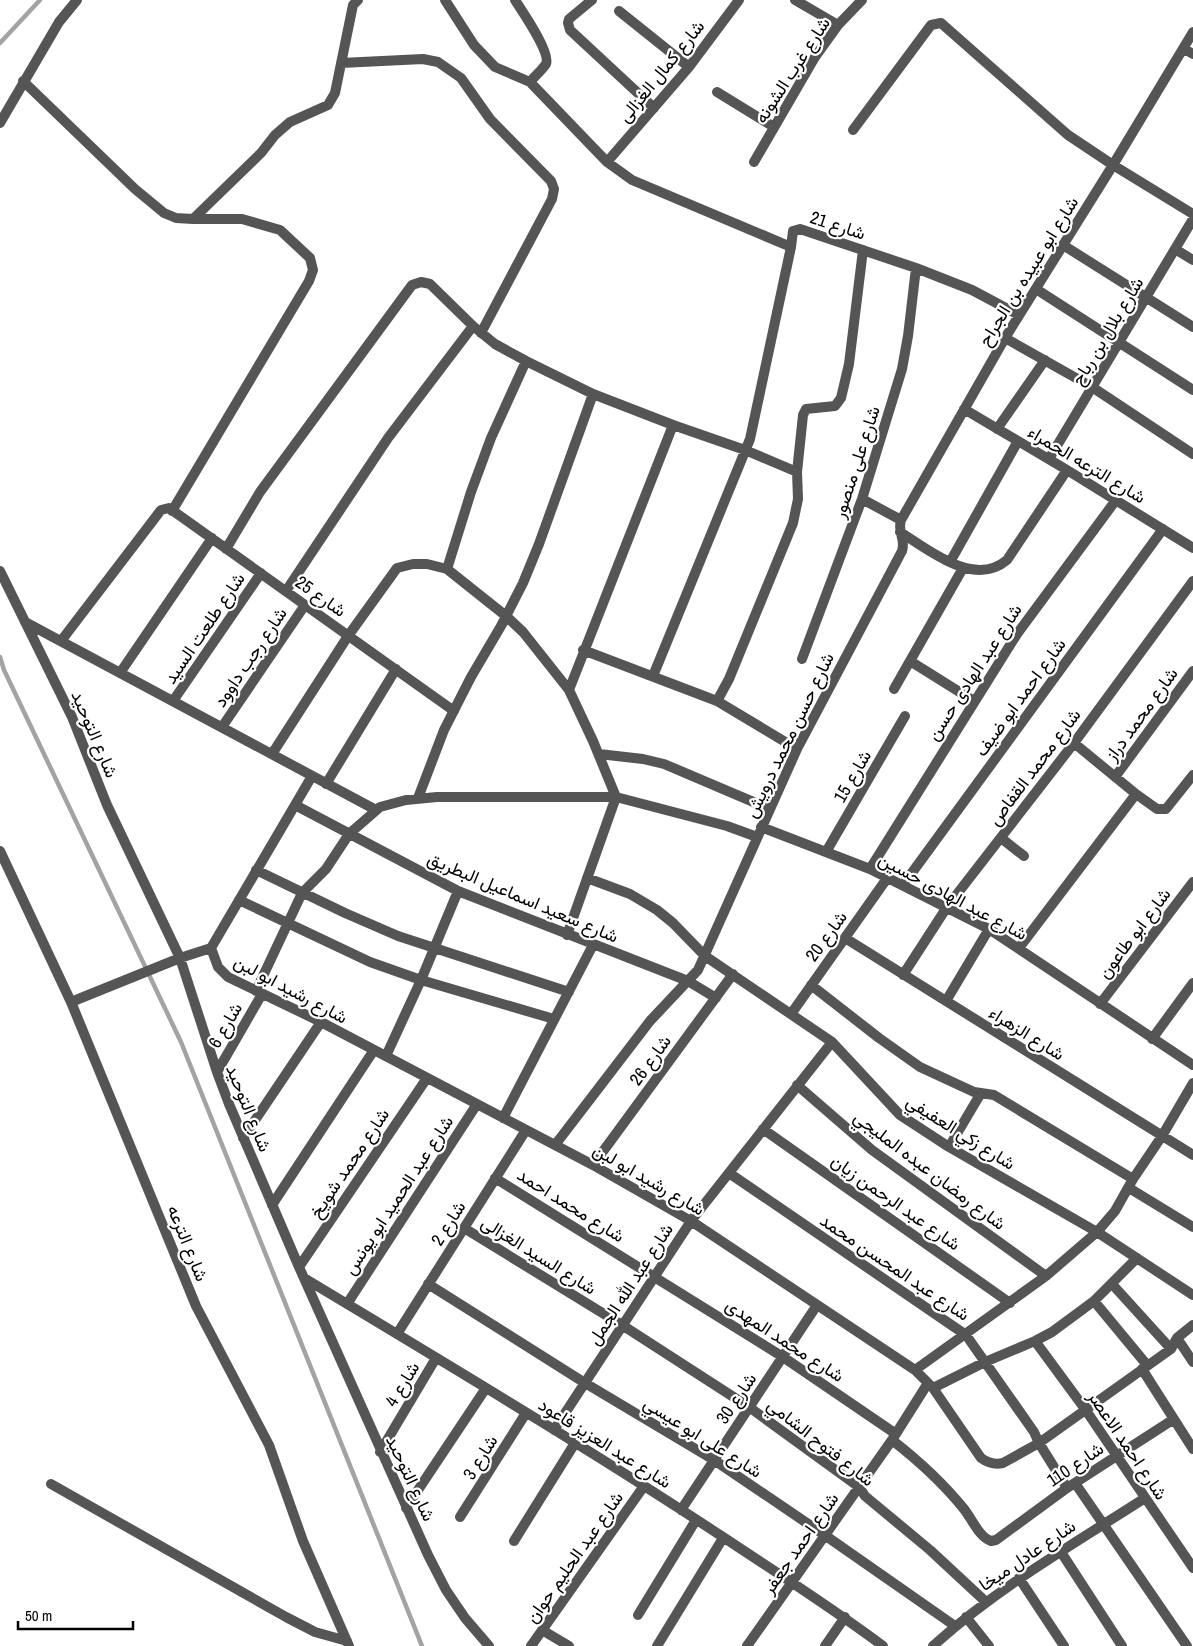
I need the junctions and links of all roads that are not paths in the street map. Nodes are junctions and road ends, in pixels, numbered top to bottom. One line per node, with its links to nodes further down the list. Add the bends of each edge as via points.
1 (77, 0): 15 (street, via 59,22)
2 (358, 0): 13 (street)
3 (445, 0): 16 (street, via 474,45 495,67)
4 (515, 0): 16 (street, via 547,57 546,63)
5 (592, 0): 18 (street, via 569,19 570,30)
6 (739, 0): 14 (street, شارع كمال الغزالى)
7 (795, 0): 10 (street)
8 (862, 0): 10 (street, شارع غرب الشونه)
9 (619, 11): 14 (street)
10 (838, 25): 20 (street, شارع غرب الشونه)
11 (1193, 32): 12 (street, شارع ابو عبيده بن الجراح)
12 (1188, 51): 24 (street, شارع ابو عبيده بن الجراح)
13 (341, 63): 26 (street, via 335,93 328,105 290,122); 38 (street, via 423,58 438,62 461,78 490,119 551,181 554,189 549,206)
14 (689, 67): 18 (street, شارع كمال الغزالى)
15 (24, 82): 19 (street); 26 (street, via 164,213)
16 (530, 82): 22 (street)
17 (717, 92): 20 (street)
18 (654, 108): 22 (street, شارع كمال الغزالى)
19 (0, 123)
20 (774, 127): 23 (street, شارع غرب الشونه)
21 (853, 130): 24 (street, via 931,25 938,22 1068,135)
22 (607, 162): 29 (street, via 632,180)
23 (754, 162)
24 (1113, 165): 25 (street); 28 (street, شارع ابو عبيده بن الجراح)
25 (1193, 214)
26 (192, 219): 57 (street, via 242,219 280,230 310,258 312,270 310,281)
27 (1193, 219): 30 (street, شارع بلال بن رباح)
28 (1063, 246): 34 (street, شارع ابو عبيده بن الجراح); 35 (street)
29 (791, 247): 31 (street, شارع 21, via 794,231 798,229); 50 (street)
30 (1175, 249): 32 (street); 35 (street, شارع بلال بن رباح)
31 (863, 250): 33 (street, شارع 21); 54 (street, via 849,364 841,398 835,406 806,409 802,415)
32 (1193, 260)
33 (916, 268): 36 (street, شارع 21, via 972,290); 55 (street, شارع على منصور, via 902,369)
34 (1036, 289): 36 (street, شارع ابو عبيده بن الجراح); 40 (street)
35 (1146, 297): 37 (street); 40 (street, شارع بلال بن رباح)
36 (1019, 315): 39 (street, شارع ابو عبيده بن الجراح)
37 (1193, 327)
38 (477, 329): 42 (street, via 495,344); 63 (street, via 430,284 412,285 260,492); 70 (street, via 388,438)
39 (1005, 338): 41 (street); 46 (street, شارع ابو عبيده بن الجراح)
40 (1119, 342): 43 (street, شارع بلال بن رباح); 44 (street)
41 (1045, 360): 43 (street); 48 (street)
42 (526, 361): 45 (street); 66 (street, via 491,438)
43 (1092, 387): 51 (street); 52 (street, شارع بلال بن رباح)
44 (1193, 390)
45 (594, 394): 47 (street); 72 (street, via 539,544)
46 (964, 409): 48 (street, شارع الترعه الحمراء); 58 (street, شارع ابو عبيده بن الجراح)
47 (673, 426): 50 (street); 76 (street)
48 (997, 428): 49 (street, شارع الترعه الحمراء)
49 (1018, 441): 52 (street, شارع الترعه الحمراء); 64 (street)
50 (745, 450): 54 (street); 82 (street)
51 (1193, 454)
52 (1048, 459): 53 (street, شارع الترعه الحمراء)
53 (1067, 470): 56 (street, شارع الترعه الحمراء); 65 (street, via 1001,566 986,570)
54 (797, 472): 86 (street, via 798,500 794,523)
55 (862, 499): 58 (street); 77 (street, شارع على منصور)
56 (1116, 500): 59 (street, شارع الترعه الحمراء); 87 (street, شارع عبد الهادى حسن, via 1030,615)
57 (171, 509): 61 (street, شارع 25); 75 (street, via 161,510)
58 (901, 520): 60 (street, شارع ابو عبيده بن الجراح)
59 (1163, 529): 62 (street, شارع الترعه الحمراء); 116 (street, شارع احمد ابو ضيف)
60 (899, 531): 64 (street); 92 (street, شارع حسن محمد درويش, via 904,541 902,551)
61 (212, 538): 63 (street, شارع 25); 81 (street)
62 (1193, 548)
63 (226, 549): 68 (street, شارع 25)
64 (950, 562): 65 (street)
65 (964, 568): 78 (street)
66 (447, 569): 72 (street); 74 (street, via 428,564 397,568)
67 (0, 571): 73 (street, شارع التوحيد)
68 (261, 573): 70 (street, شارع 25); 85 (street, شارع طلعت السيد)
69 (1193, 581): 91 (street, شارع محمد القفاص)
70 (286, 591): 71 (street, شارع 25)
71 (305, 604): 74 (street, شارع 25); 90 (street, شارع رجب داوود)
72 (506, 616): 84 (street, via 523,632); 88 (street)
73 (25, 622): 75 (street); 130 (street, شارع التوحيد, via 72,717 107,805)
74 (348, 636): 79 (street, شارع 25); 93 (street)
75 (61, 642): 81 (street)
76 (583, 650): 82 (street); 84 (street)
77 (802, 659)
78 (910, 661): 83 (street); 87 (street)
79 (396, 669): 88 (street, شارع 25); 98 (street)
80 (1193, 671): 97 (street, شارع محمد دراز)
81 (120, 673): 85 (street)
82 (653, 676): 86 (street)
83 (894, 689)
84 (569, 690): 94 (street)
85 (173, 701): 90 (street)
86 (717, 701): 92 (street)
87 (974, 701): 111 (street, شارع عبد الهادى حسن)
88 (454, 711): 101 (street)
89 (905, 716): 109 (street, شارع 15)
90 (222, 727): 93 (street)
91 (1074, 743): 97 (street); 107 (street, شارع محمد القفاص)
92 (798, 749): 103 (street, شارع حسن محمد درويش)
93 (272, 754): 96 (street)
94 (598, 754): 100 (street); 103 (street, via 643,758 664,764)
95 (1193, 775): 99 (street, via 1166,809 1157,809)
96 (312, 776): 98 (street); 102 (street)
97 (1115, 777): 99 (street)
98 (326, 784): 104 (street)
99 (1136, 794): 128 (street)
100 (616, 797): 101 (street, شارع عبد الهادى حسين); 105 (street, شارع عبد الهادى حسين); 114 (street)
101 (418, 798): 104 (street, شارع عبد الهادى حسين)
102 (295, 805): 106 (street, شارع سعيد اسماعيل البطريق); 112 (street)
103 (770, 808): 105 (street, شارع حسن محمد درويش)
104 (376, 810): 106 (street, شارع 6)
105 (759, 832): 109 (street, شارع عبد الهادى حسين); 129 (street, شارع حسن محمد درويش)
106 (349, 834): 117 (street, شارع سعيد اسماعيل البطريق); 118 (street, شارع 6, via 326,869)
107 (1001, 838): 110 (street); 120 (street, شارع محمد القفاص)
108 (0, 851): 141 (street, شارع الترعه)
109 (826, 852): 111 (street, شارع عبد الهادى حسين)
110 (1024, 856)
111 (870, 869): 113 (street, شارع عبد الهادى حسين)
112 (256, 870): 118 (street); 119 (street)
113 (888, 877): 116 (street, شارع عبد الهادى حسين); 124 (street, شارع 20)
114 (587, 878): 123 (street); 129 (street, شارع زكي العفيفي, via 630,894 657,910)
115 (1193, 882): 142 (street, شارع ابو طاعون)
116 (903, 885): 120 (street, شارع عبد الهادى حسين)
117 (458, 891): 123 (street, شارع سعيد اسماعيل البطريق); 127 (street)
118 (302, 893): 121 (street, شارع 6); 127 (street, via 371,925)
119 (239, 900): 121 (street); 126 (street)
120 (947, 907): 122 (street, شارع عبد الهادى حسين); 132 (street, شارع محمد القفاص)
121 (287, 924): 133 (street, via 370,962); 137 (street, شارع 6)
122 (989, 929): 128 (street, شارع عبد الهادى حسين); 140 (street)
123 (566, 934): 125 (street, شارع سعيد اسماعيل البطريق)
124 (845, 938): 132 (street, شارع الزهراء); 136 (street, شارع 20)
125 (593, 945): 134 (street, شارع سعيد اسماعيل البطريق); 138 (street)
126 (211, 948): 130 (street); 137 (street, شارع رشيد ابو لبن, via 222,972)
127 (434, 948): 133 (street); 138 (street)
128 (1019, 948): 142 (street, شارع عبد الهادى حسين)
129 (705, 956): 131 (street, شارع زكي العفيفي); 134 (street, شارع حسن محمد درويش)
130 (180, 958): 141 (street); 151 (street, شارع التوحيد)
131 (733, 974): 139 (street, شارع 26); 143 (street, شارع زكي العفيفي)
132 (903, 974): 140 (street, شارع الزهراء)
133 (421, 980): 144 (street); 149 (street)
134 (688, 981): 139 (street, شارع سعيد اسماعيل البطريق); 162 (street, شارع حسن محمد درويش, via 650,1021)
135 (1193, 983): 146 (street)
136 (811, 985): 143 (street, شارع 20); 155 (street, via 920,1067)
137 (259, 992): 145 (street, شارع رشيد ابو لبن); 151 (street, شارع 6)
138 (569, 992): 144 (street)
139 (716, 998): 165 (street, شارع 26)
140 (946, 1001): 160 (street, شارع الزهراء)
141 (71, 1002): 238 (street, شارع الترعه, via 196,1306 269,1445 303,1542)
142 (1100, 1004): 146 (street, شارع عبد الهادى حسين)
143 (791, 1014): 147 (street, شارع زكي العفيفي)
144 (554, 1019): 157 (street)
145 (320, 1022): 148 (street, شارع رشيد ابو لبن); 161 (street)
146 (1152, 1038): 150 (street, شارع عبد الهادى حسين)
147 (832, 1042): 154 (street, شارع عبد الله الجمل); 163 (street, شارع زكي العفيفي, via 900,1115)
148 (374, 1050): 149 (street, شارع رشيد ابو لبن); 169 (street)
149 (386, 1056): 152 (street, شارع رشيد ابو لبن)
150 (1193, 1065)
151 (217, 1072): 161 (street, شارع التوحيد)
152 (427, 1078): 156 (street, شارع رشيد ابو لبن); 175 (street, شارع محمد شويخ)
153 (1193, 1083): 160 (street)
154 (797, 1085): 158 (street, شارع عبد الله الجمل); 177 (street, شارع رمضان عبده المليجي, via 872,1150)
155 (981, 1093): 163 (street); 168 (street, via 994,1095)
156 (477, 1104): 157 (street, شارع رشيد ابو لبن); 184 (street, شارع عبد الحميد ابو يونس)
157 (503, 1118): 159 (street, شارع رشيد ابو لبن)
158 (763, 1129): 166 (street, شارع عبد الله الجمل); 183 (street, شارع عبد الرحمن زيان)
159 (526, 1130): 162 (street, شارع رشيد ابو لبن); 167 (street, شارع 2)
160 (1162, 1136): 164 (street, شارع الزهراء); 168 (street)
161 (243, 1138): 169 (street, شارع التوحيد)
162 (555, 1145): 165 (street, شارع رشيد ابو لبن)
163 (949, 1148): 173 (street, شارع زكي العفيفي)
164 (1193, 1155)
165 (593, 1164): 170 (street, شارع رشيد ابو لبن)
166 (729, 1173): 170 (street, شارع عبد الله الجمل); 189 (street, شارع عبد المحسن محمد)
167 (495, 1178): 172 (street, شارع 2); 176 (street, شارع محمد احمد)
168 (1131, 1183): 171 (street); 173 (street, via 1115,1211)
169 (272, 1205): 175 (street, شارع التوحيد)
170 (691, 1221): 176 (street, شارع عبد الله الجمل); 185 (street, شارع رشيد ابو لبن)
171 (1193, 1227)
172 (464, 1228): 179 (street, شارع 2); 186 (street, شارع السيد الغزالى)
173 (1097, 1232): 174 (street, شارع زكي العفيفي); 177 (street)
174 (1137, 1258): 180 (street); 181 (street, شارع زكي العفيفي)
175 (299, 1267): 178 (street, شارع التوحيد)
176 (655, 1276): 186 (street, شارع عبد الله الجمل); 193 (street, شارع محمد المهدى)
177 (1046, 1276): 183 (street)
178 (304, 1278): 184 (street, شارع عبد العزيز قاعود); 211 (street, شارع التوحيد)
179 (428, 1284): 188 (street, شارع 2); 199 (street, شارع على ابو عيسي)
180 (1112, 1284): 182 (street); 192 (street)
181 (1193, 1295)
182 (1094, 1301): 191 (street); 197 (street)
183 (1010, 1303): 189 (street)
184 (347, 1304): 188 (street, شارع عبد العزيز قاعود)
185 (817, 1305): 193 (street, شارع 30); 198 (street, شارع رشيد ابو لبن)
186 (622, 1325): 199 (street, شارع عبد الله الجمل); 202 (street, شارع فتوح الشامي)
187 (1193, 1325): 190 (street)
188 (397, 1334): 194 (street, شارع عبد العزيز قاعود)
189 (966, 1335): 195 (street, شارع عبد المحسن محمد); 198 (street)
190 (1176, 1338): 192 (street); 196 (street)
191 (1035, 1341): 195 (street); 203 (street, شارع احمد الاعصر)
192 (1171, 1349): 197 (street, شارع رشيد ابو لبن)
193 (783, 1357): 202 (street, شارع 30); 207 (street, شارع محمد المهدى)
194 (436, 1358): 201 (street, شارع عبد العزيز قاعود); 211 (street, شارع 4)
195 (985, 1362): 200 (street); 209 (street, شارع عبد المحسن محمد)
196 (1193, 1362)
197 (1144, 1367): 203 (street, شارع رشيد ابو لبن); 205 (street)
198 (916, 1370): 200 (street, شارع رشيد ابو لبن)
199 (585, 1383): 206 (street, شارع عبد الله الجمل); 213 (street, شارع على ابو عيسي)
200 (931, 1385): 207 (street, شارع احمد جعفر); 209 (street, شارع رشيد ابو لبن, via 986,1461 1003,1463)
201 (486, 1388): 204 (street, شارع عبد العزيز قاعود); 219 (street)
202 (749, 1407): 213 (street, شارع 30); 217 (street, شارع فتوح الشامي)
203 (1086, 1409): 209 (street, شارع رشيد ابو لبن); 212 (street, شارع احمد الاعصر)
204 (526, 1413): 206 (street, شارع عبد العزيز قاعود); 221 (street, شارع 3)
205 (1174, 1419): 210 (street); 212 (street, شارع 110)
206 (554, 1430): 208 (street, شارع عبد العزيز قاعود)
207 (894, 1437): 217 (street, شارع احمد جعفر); 226 (street, شارع محمد المهدى, via 943,1484 986,1539)
208 (575, 1442): 216 (street, شارع عبد العزيز قاعود); 227 (street)
209 (1039, 1443): 215 (street, شارع عبد المحسن محمد)
210 (1193, 1449)
211 (380, 1452): 219 (street, شارع التوحيد)
212 (1117, 1456): 215 (street, شارع 110); 218 (street, شارع احمد الاعصر)
213 (714, 1460): 220 (street, شارع 30); 224 (street, شارع على ابو عيسي)
214 (51, 1484): 238 (street, via 286,1617 314,1632)
215 (1071, 1485): 223 (street, شارع عبد المحسن محمد); 226 (street, شارع 110)
216 (644, 1486): 220 (street, شارع عبد العزيز قاعود); 237 (street, شارع عبد الحليم حوان)
217 (859, 1487): 224 (street, شارع احمد جعفر); 232 (street, شارع فتوح الشامي, via 865,1496)
218 (1145, 1498): 223 (street, شارع عادل ميخا); 229 (street, شارع احمد الاعصر)
219 (406, 1508): 239 (street, شارع التوحيد, via 446,1590)
220 (681, 1510): 222 (street, شارع عبد العزيز قاعود)
221 (460, 1517)
222 (696, 1520): 225 (street, شارع عبد العزيز قاعود); 233 (street)
223 (1104, 1524): 228 (street, شارع عادل ميخا); 250 (street, شارع عبد المحسن محمد)
224 (826, 1536): 231 (street, شارع احمد جعفر); 236 (street, شارع على ابو عيسي)
225 (723, 1538): 231 (street, شارع عبد العزيز قاعود); 242 (street)
226 (996, 1540)
227 (514, 1542)
228 (1061, 1552): 230 (street, شارع عادل ميخا); 249 (street)
229 (1193, 1568)
230 (1019, 1578): 232 (street, شارع عادل ميخا); 248 (street)
231 (791, 1582): 234 (street, شارع عبد العزيز قاعود); 243 (street, شارع احمد جعفر)
232 (986, 1602): 235 (street, شارع عادل ميخا)
233 (638, 1615)
234 (845, 1618): 244 (street); 245 (street, شارع عبد العزيز قاعود)
235 (966, 1618): 236 (street, شارع عادل ميخا); 247 (street)
236 (955, 1626): 246 (street, شارع عادل ميخا)
237 (542, 1630): 240 (street, شارع عبد الحليم حوان); 241 (street)
238 (348, 1644)
239 (489, 1646)
240 (531, 1646)
241 (569, 1646)
242 (657, 1646)
243 (747, 1646)
244 (825, 1646)
245 (883, 1646)
246 (933, 1646)
247 (989, 1646)
248 (1064, 1646)
249 (1122, 1646)
250 (1187, 1646)

